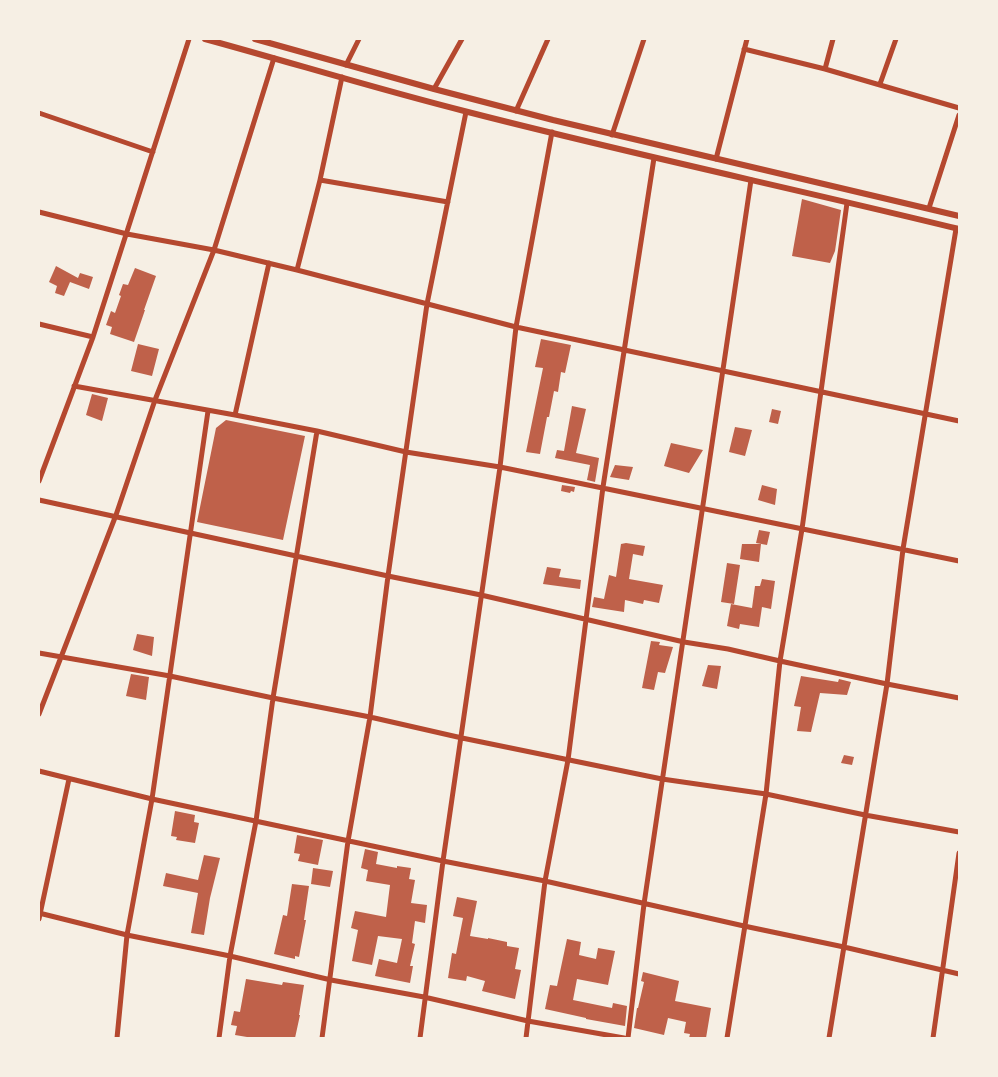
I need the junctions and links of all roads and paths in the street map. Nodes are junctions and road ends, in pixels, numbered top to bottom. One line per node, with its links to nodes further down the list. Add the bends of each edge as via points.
1 (189, 39): 26 (street)
2 (205, 39): 13 (street)
3 (255, 39): 11 (street)
4 (359, 39): 14 (street)
5 (462, 39): 18 (street)
6 (548, 39): 21 (street)
7 (644, 39): 25 (street)
8 (747, 39): 12 (street)
9 (834, 39): 15 (street)
10 (896, 39): 17 (street)
11 (264, 40): 14 (street)
12 (744, 49): 15 (street); 28 (street)
13 (274, 58): 16 (street); 38 (street)
14 (346, 65): 18 (street)
15 (825, 69): 17 (street)
16 (342, 77): 20 (street); 29 (street)
17 (880, 84): 19 (street)
18 (434, 89): 21 (street)
19 (959, 108)
20 (466, 111): 24 (street); 31 (street)
21 (516, 111): 25 (street)
22 (39, 113): 26 (street)
23 (959, 115): 33 (street)
24 (552, 132): 27 (street); 43 (street)
25 (612, 135): 28 (street)
26 (153, 152): 37 (street)
27 (654, 158): 30 (street); 45 (street)
28 (716, 159): 33 (street)
29 (320, 180): 31 (street); 40 (street)
30 (751, 180): 32 (street); 46 (street)
31 (448, 202): 41 (street)
32 (847, 203): 36 (street); 48 (street)
33 (928, 208): 35 (street)
34 (39, 212): 37 (street)
35 (959, 216)
36 (958, 229): 52 (street)
37 (127, 234): 38 (street); 44 (street)
38 (214, 250): 39 (street); 49 (street)
39 (269, 263): 40 (street); 51 (street)
40 (297, 270): 41 (street)
41 (427, 304): 43 (street); 55 (street)
42 (39, 324): 44 (street)
43 (516, 327): 45 (street); 56 (street)
44 (93, 338): 47 (street)
45 (624, 350): 46 (street); 58 (street)
46 (722, 370): 48 (street); 60 (street)
47 (74, 386): 49 (street); 57 (street)
48 (820, 392): 52 (street); 62 (street)
49 (155, 400): 50 (street); 61 (street)
50 (208, 411): 51 (street); 63 (street)
51 (235, 415): 54 (street)
52 (926, 415): 53 (street); 64 (street)
53 (959, 421)
54 (317, 432): 55 (street); 65 (street)
55 (406, 452): 56 (street); 67 (street)
56 (500, 467): 58 (street); 68 (street)
57 (39, 481)
58 (603, 488): 60 (street); 69 (street)
59 (39, 500): 61 (street)
60 (703, 508): 62 (street); 70 (street)
61 (116, 515): 63 (street); 72 (street)
62 (802, 529): 64 (street); 73 (street)
63 (191, 533): 65 (street); 74 (street)
64 (903, 549): 66 (street); 75 (street)
65 (296, 556): 67 (street); 76 (street)
66 (959, 561)
67 (388, 576): 68 (street); 79 (street)
68 (481, 595): 69 (street); 80 (street)
69 (586, 619): 70 (street); 81 (street)
70 (684, 642): 73 (street); 84 (street)
71 (39, 653): 72 (street)
72 (61, 657): 74 (street); 78 (street)
73 (780, 661): 75 (street); 85 (street)
74 (170, 676): 76 (street); 86 (street)
75 (887, 684): 77 (street); 87 (street)
76 (273, 698): 79 (street); 88 (street)
77 (959, 698)
78 (39, 714)
79 (370, 717): 80 (street); 90 (street)
80 (462, 738): 81 (street); 92 (street)
81 (568, 760): 84 (street); 93 (street)
82 (39, 771): 83 (street)
83 (69, 779): 86 (street); 95 (street)
84 (662, 779): 85 (street); 94 (street)
85 (766, 794): 87 (street); 96 (street)
86 (152, 799): 88 (street); 97 (street)
87 (865, 815): 89 (street); 98 (street)
88 (256, 820): 90 (street); 99 (street)
89 (959, 832)
90 (348, 841): 92 (street); 102 (street)
91 (959, 853): 100 (street)
92 (443, 861): 93 (street); 103 (street)
93 (545, 881): 94 (street); 104 (street)
94 (645, 904): 96 (street); 110 (street)
95 (39, 915): 97 (street)
96 (744, 927): 98 (street); 111 (street)
97 (127, 936): 99 (street); 105 (street)
98 (844, 947): 100 (street); 112 (street)
99 (230, 956): 102 (street); 106 (street)
100 (942, 971): 101 (street); 113 (street)
101 (959, 974)
102 (331, 980): 103 (street); 107 (street)
103 (424, 997): 104 (street); 108 (street)
104 (528, 1021): 109 (street); 110 (street)
105 (117, 1038)
106 (219, 1038)
107 (322, 1038)
108 (420, 1038)
109 (526, 1038)
110 (626, 1038)
111 (727, 1038)
112 (829, 1038)
113 (933, 1038)

